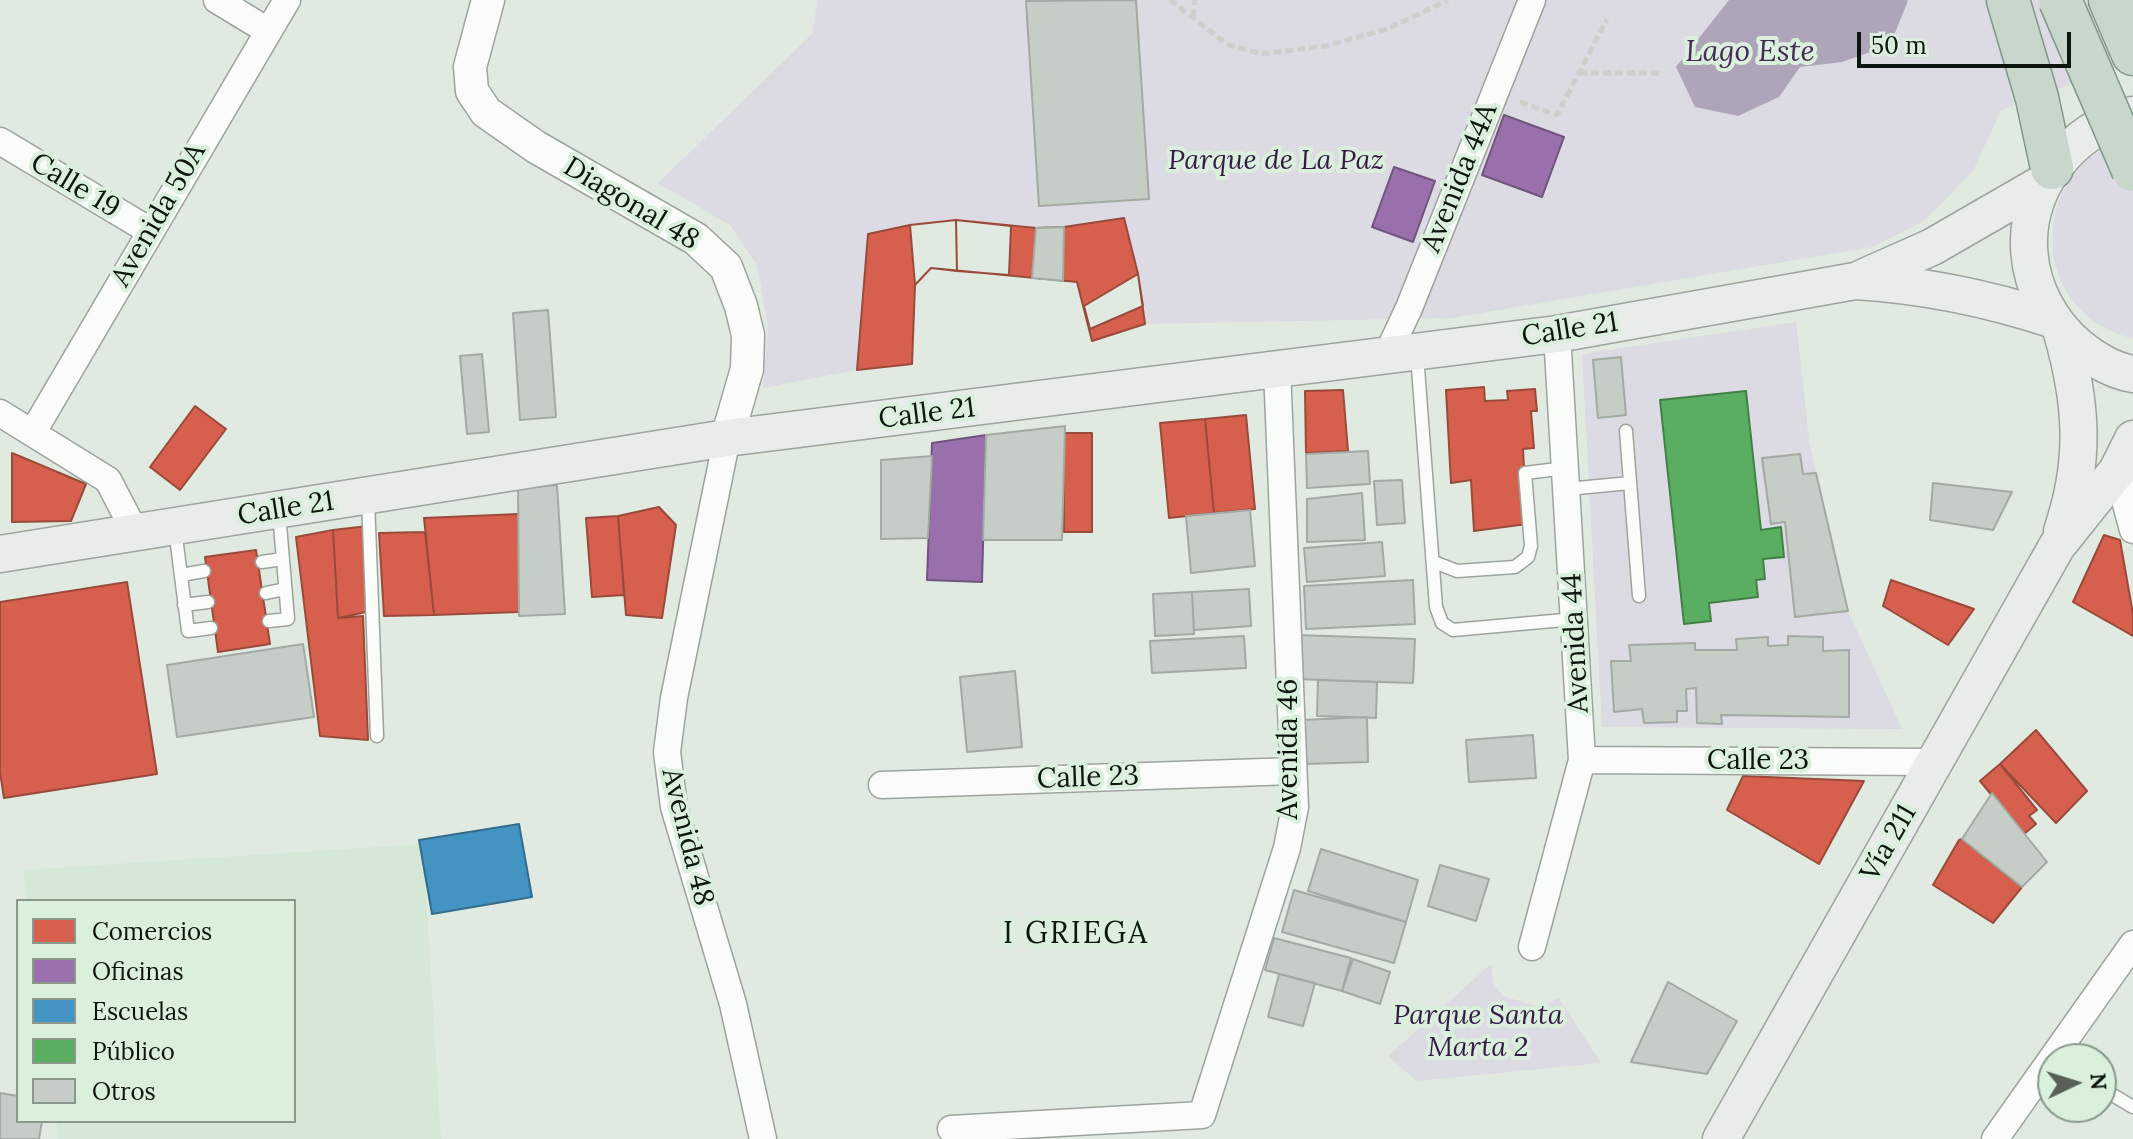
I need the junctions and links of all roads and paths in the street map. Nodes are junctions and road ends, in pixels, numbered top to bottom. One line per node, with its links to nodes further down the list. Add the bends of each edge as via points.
1 (217, 0): 14 (street)
2 (287, 0): 14 (street, Avenida 50A)
3 (488, 0): 33 (street, Diagonal 48, via 470,67 472,91 486,112 536,147 696,239 726,267 748,335 747,369)
4 (1170, 0): 12 (path)
5 (1195, 0): 12 (path)
6 (1448, 0): 11 (path)
7 (1532, 0): 18 (street, Avenida 44A)
8 (2008, 0): 22 (highway, via 2037,98)
9 (2060, 0): 21 (highway, bridge)
10 (2110, 0): 15 (highway)
11 (1436, 3): 12 (path, via 1387,29 1325,46 1261,54 1227,44)
12 (1193, 18)
13 (1607, 19): 16 (path)
14 (268, 31): 23 (street, Avenida 50A)
15 (2133, 54)
16 (1579, 73): 17 (path); 18 (path, via 1557,115)
17 (1661, 73)
18 (1494, 93): 27 (street, Avenida 44A, via 1414,294)
19 (2133, 115): 22 (main road, via 2081,138)
20 (0, 141): 23 (street, Calle 19)
21 (2133, 170)
22 (2047, 176): 24 (main road, Calle 21, via 1932,247); 25 (main road, Vía 211, via 2033,210 2030,267)
23 (150, 231): 32 (street, Avenida 50A)
24 (1855, 281): 25 (main road, Calle 21, via 1935,289 2000,303); 26 (main road, Calle 21)
25 (2057, 326): 29 (main road, via 2091,358); 42 (main road, Vía 211, via 2074,375 2079,418 2079,462)
26 (1557, 334): 27 (main road, Calle 21); 35 (street, Avenida 44)
27 (1402, 353): 28 (main road, Calle 21); 46 (lane)
28 (1277, 369): 33 (main road, Calle 21); 60 (street, Avenida 46)
29 (2133, 374)
30 (0, 413): 32 (street)
31 (1626, 431): 36 (lane)
32 (33, 432): 41 (street, via 108,480)
33 (727, 438): 37 (main road, Calle 21); 68 (street, Avenida 48, via 667,752 674,807 733,1004)
34 (2125, 455): 40 (street); 42 (main road, Vía 211)
35 (1566, 478): 36 (lane); 46 (lane, via 1525,473 1531,546 1528,557 1515,567 1457,571); 54 (street, Avenida 44)
36 (1630, 483): 51 (lane)
37 (368, 495): 38 (main road, Calle 21); 57 (lane)
38 (278, 510): 39 (main road, Calle 21); 44 (lane)
39 (175, 526): 41 (main road, Calle 21); 48 (lane)
40 (2133, 530)
41 (135, 532): 43 (main road, Calle 21)
42 (2057, 546): 59 (main road, Vía 211)
43 (0, 554)
44 (283, 559): 45 (lane); 49 (lane)
45 (262, 562)
46 (1434, 562): 54 (lane, via 1436,607 1442,623 1453,630)
47 (204, 571): 48 (lane)
48 (181, 575): 53 (lane)
49 (285, 589): 50 (lane); 55 (lane, via 288,619)
50 (266, 593)
51 (1639, 596)
52 (208, 602): 53 (lane)
53 (184, 605): 56 (lane, via 188,631)
54 (1575, 619): 58 (street, Avenida 44)
55 (269, 621)
56 (211, 628)
57 (377, 736)
58 (1582, 760): 59 (street, Calle 23); 63 (street, Avenida 44)
59 (1934, 762): 69 (main road, Vía 211)
60 (1293, 771): 61 (street, Calle 23); 67 (street, Avenida 46, via 1295,807 1287,848 1202,1115)
61 (882, 785)
62 (2133, 944): 64 (street)
63 (1532, 947)
64 (2064, 1043)
65 (2037, 1080): 70 (street)
66 (951, 1129): 67 (street)
67 (1075, 1130)
68 (763, 1139)
69 (1721, 1139)
70 (1995, 1139)

